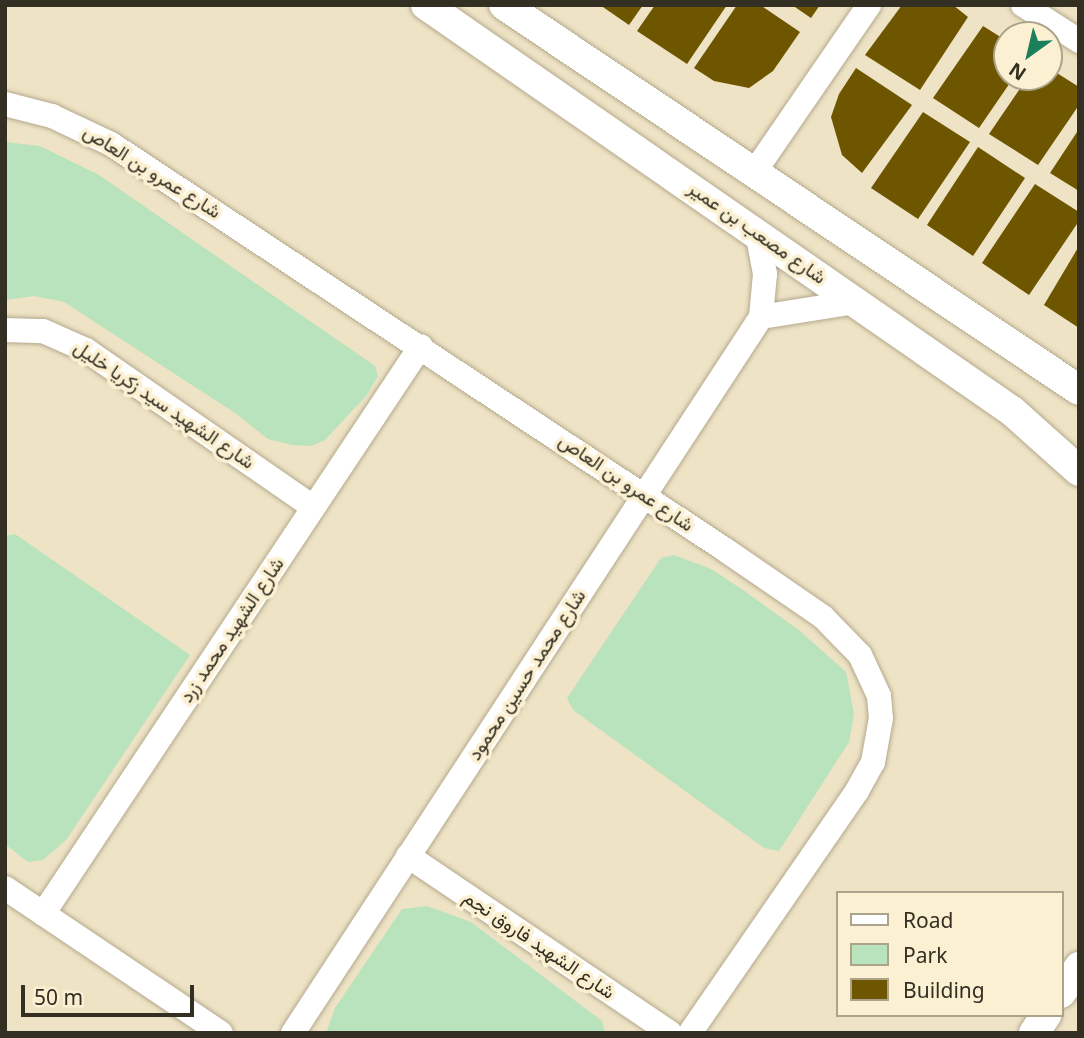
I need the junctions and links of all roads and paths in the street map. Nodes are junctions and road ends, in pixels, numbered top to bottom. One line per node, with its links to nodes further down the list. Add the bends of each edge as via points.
1 (426, 5): 8 (street, شارع مصعب بن عمير)
2 (504, 5): 7 (street)
3 (869, 5): 7 (street)
4 (1023, 5): 5 (street)
5 (1079, 41)
6 (5, 104): 12 (street, شارع عمرو بن العاص, via 73,123 111,144)
7 (753, 174): 13 (street)
8 (757, 232): 9 (street, شارع مصعب بن عمير); 10 (street, شارع محمد حسين محمود, via 765,274)
9 (855, 302): 10 (street); 14 (street, شارع مصعب بن عمير, via 1012,411)
10 (761, 317): 15 (street, شارع محمد حسين محمود)
11 (5, 330): 16 (street, شارع الشهيد سيد زكريا خليل, via 43,331 86,350)
12 (421, 346): 15 (street, شارع عمرو بن العاص); 16 (street, شارع الشهيد محمد زرد)
13 (1079, 390)
14 (1079, 471)
15 (644, 496): 17 (street, شارع محمد حسين محمود); 26 (street, شارع عمرو بن العاص, via 845,636 871,674 881,718 873,762 857,791)
16 (313, 507): 19 (street, شارع الشهيد محمد زرد)
17 (408, 856): 24 (street, شارع محمد حسين محمود); 25 (street, شارع الشهيد فاروق نجم)
18 (5, 888): 19 (street)
19 (43, 914): 23 (street)
20 (1079, 967): 21 (street)
21 (1063, 990)
22 (1045, 1017): 27 (street)
23 (221, 1033)
24 (293, 1033)
25 (670, 1033)
26 (690, 1033)
27 (1034, 1033)

